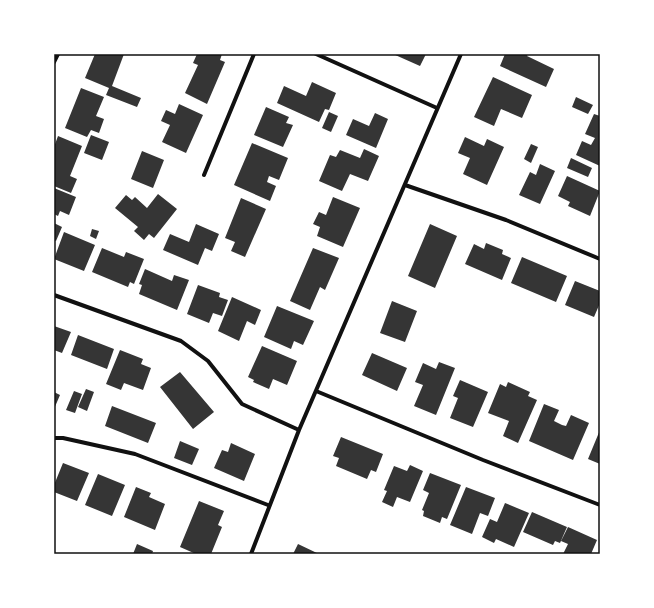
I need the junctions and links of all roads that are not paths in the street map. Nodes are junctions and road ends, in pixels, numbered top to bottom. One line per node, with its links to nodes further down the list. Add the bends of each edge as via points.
1 (58, 54): 5 (street)
2 (254, 54): 7 (street)
3 (316, 54): 6 (street)
4 (461, 54): 6 (street)
5 (54, 62)
6 (437, 108): 8 (street)
7 (204, 175)
8 (405, 185): 9 (street, via 506,220); 11 (street)
9 (600, 259)
10 (54, 294): 12 (street, via 181,341 208,361 242,404)
11 (316, 391): 12 (street); 15 (street)
12 (299, 430): 14 (street)
13 (54, 438): 14 (street, via 135,454)
14 (268, 505): 16 (street)
15 (600, 505)
16 (250, 554)

